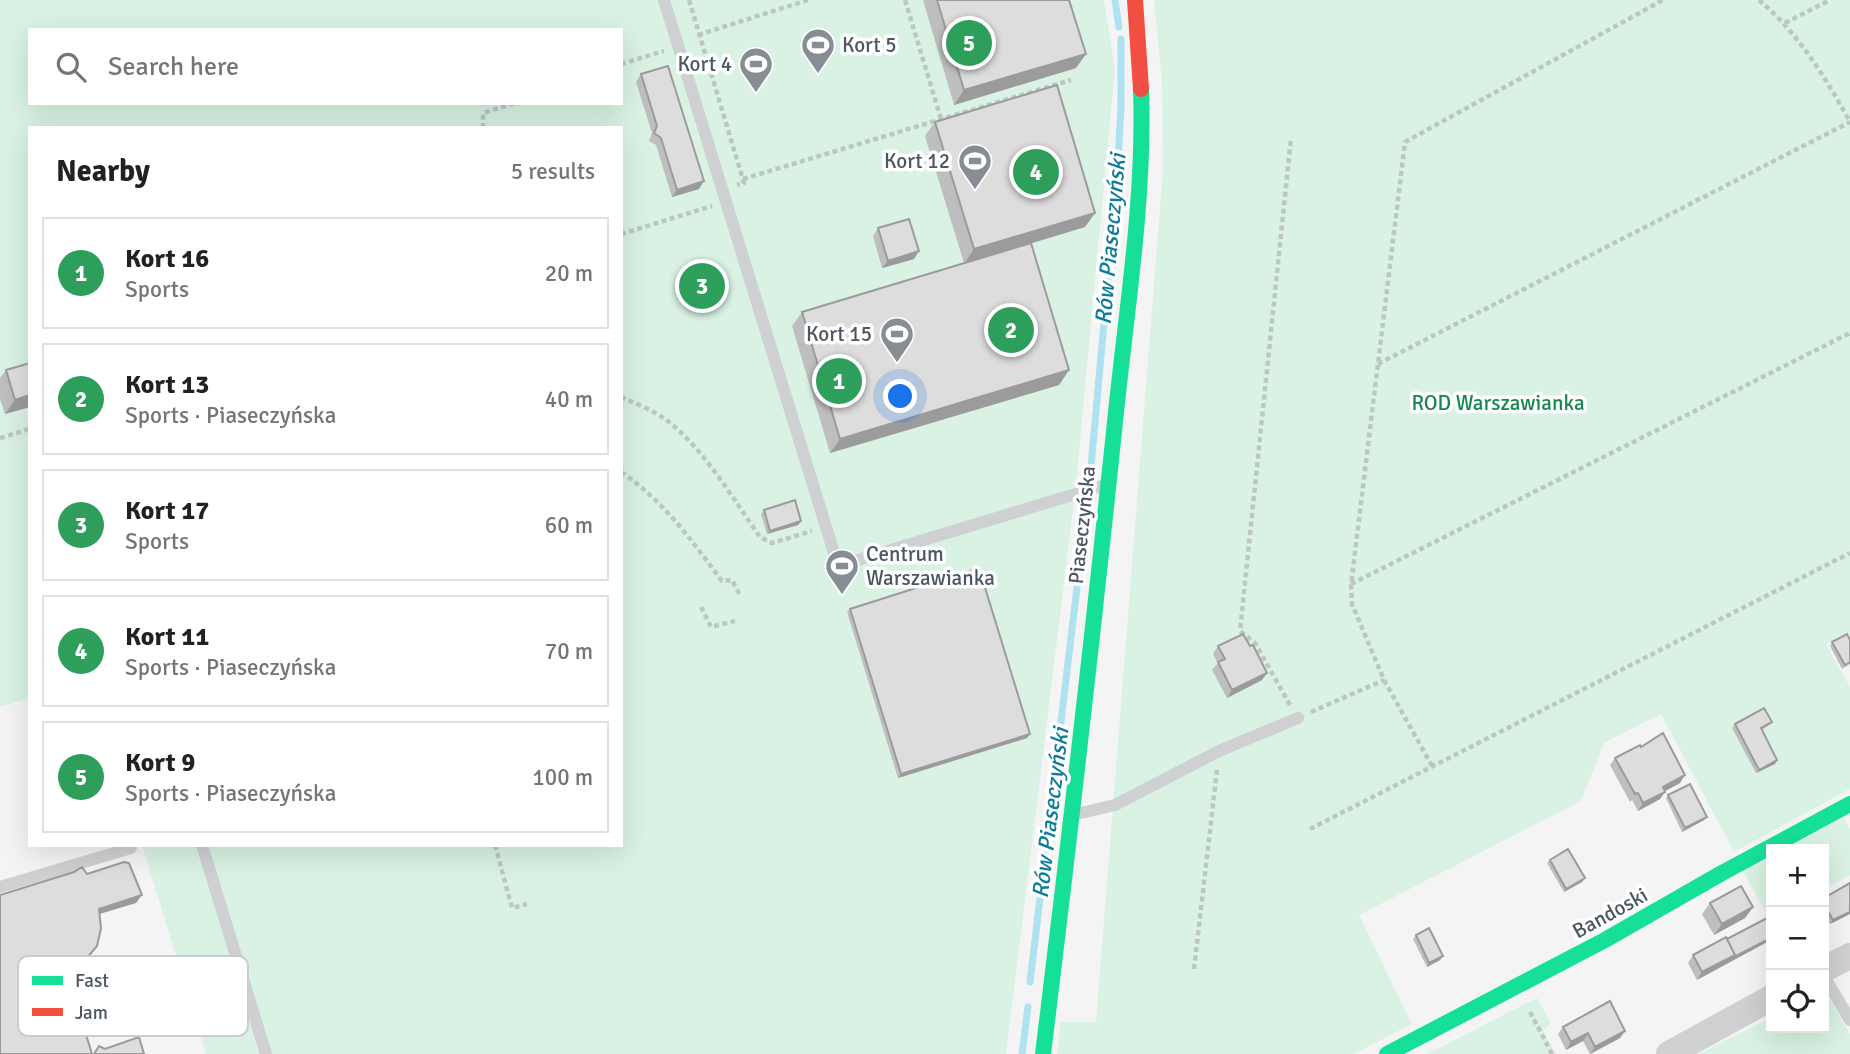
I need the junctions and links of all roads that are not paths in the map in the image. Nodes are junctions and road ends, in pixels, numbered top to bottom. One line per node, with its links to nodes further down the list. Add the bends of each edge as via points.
1 (664, 0): 3 (lane, via 838,566)
2 (1135, 0): 3 (street, Piaseczyńska, via 1141,136)
3 (1108, 484): 6 (street, Piaseczyńska)
4 (1298, 718): 6 (lane, via 1219,751 1115,805)
5 (1850, 804): 19 (street, Bandoski)
6 (1072, 811): 18 (street, Piaseczyńska)
7 (203, 847): 10 (lane)
8 (131, 848): 9 (lane)
9 (0, 887)
10 (236, 956)
11 (1850, 956): 12 (street)
12 (1829, 967)
13 (1829, 984): 16 (lane)
14 (248, 995): 17 (lane)
15 (1766, 1001): 20 (street)
16 (1850, 1020)
17 (266, 1054)
18 (1042, 1054)
19 (1387, 1054)
20 (1669, 1054)

